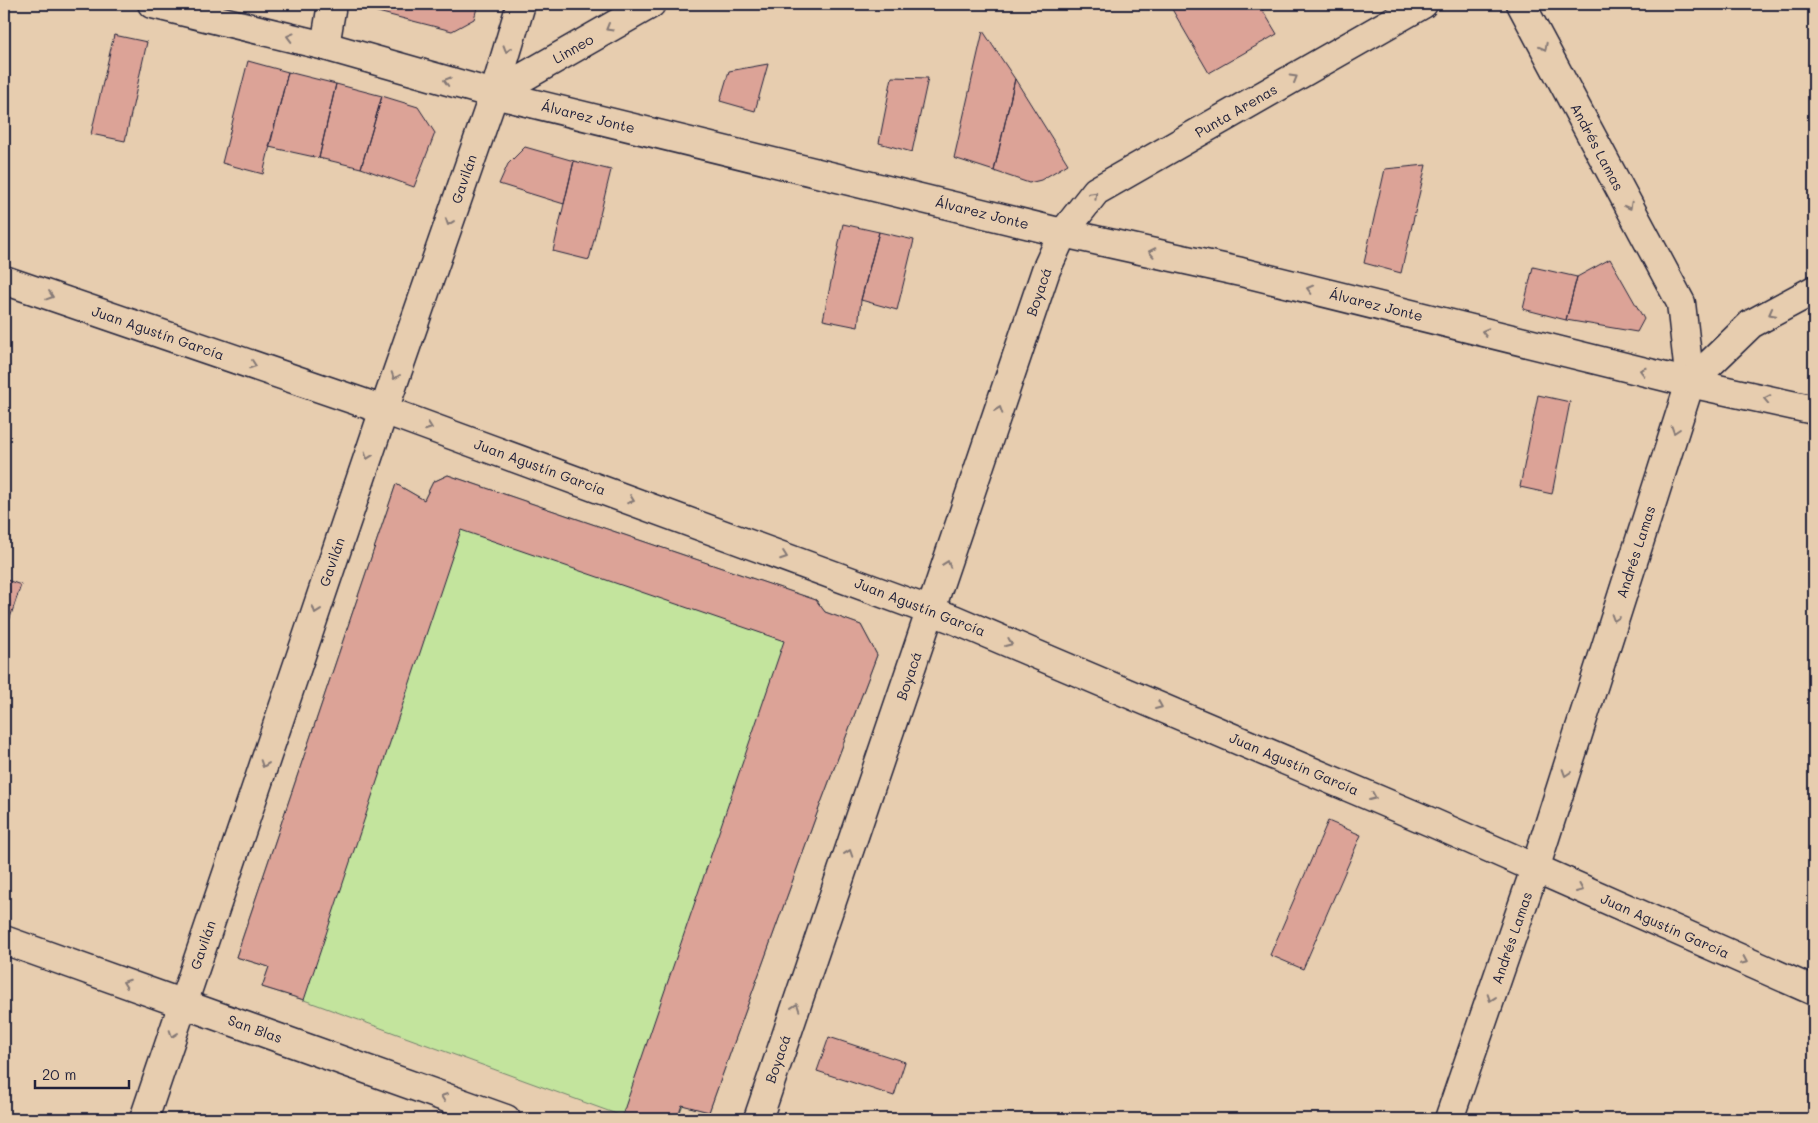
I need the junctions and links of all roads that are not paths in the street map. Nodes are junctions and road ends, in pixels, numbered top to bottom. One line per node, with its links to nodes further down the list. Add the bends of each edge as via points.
1 (152, 4): 7 (street, Álvarez Jonte, one-way to 1)
2 (332, 4): 7 (street)
3 (521, 4): 8 (street, Gavilán, one-way to 8)
4 (651, 4): 8 (street, Linneo, one-way to 8)
5 (1422, 4): 9 (street, Punta Arenas, one-way to 5, via 1096,191)
6 (1521, 4): 12 (street, Andrés Lamas, one-way to 12, via 1681,303)
7 (325, 46): 8 (street, Álvarez Jonte, one-way to 7)
8 (494, 94): 9 (street, Álvarez Jonte); 13 (street, Gavilán, one-way to 13)
9 (1063, 233): 12 (street, Álvarez Jonte, one-way to 9, via 1241,272); 15 (street, Boyacá, one-way to 9, via 1044,277)
10 (4, 280): 13 (street, Juan Agustín García, one-way to 13)
11 (1814, 290): 12 (street, one-way to 12, via 1751,324)
12 (1690, 383): 14 (street, Álvarez Jonte, one-way to 12); 16 (street, Andrés Lamas, one-way to 16)
13 (384, 410): 15 (street, Juan Agustín García, one-way to 15); 19 (street, Gavilán, one-way to 19)
14 (1814, 410)
15 (932, 611): 16 (street, Juan Agustín García, one-way to 16, via 1434,823); 22 (street, Boyacá, one-way to 15)
16 (1535, 869): 18 (street, Juan Agustín García, one-way to 18); 23 (street, Andrés Lamas, one-way to 23)
17 (4, 940): 19 (street, San Blas, one-way to 17)
18 (1814, 991)
19 (183, 1005): 20 (street, Gavilán, one-way to 20); 21 (street, San Blas, one-way to 19)
20 (144, 1119)
21 (506, 1119)
22 (758, 1119)
23 (1449, 1119)

